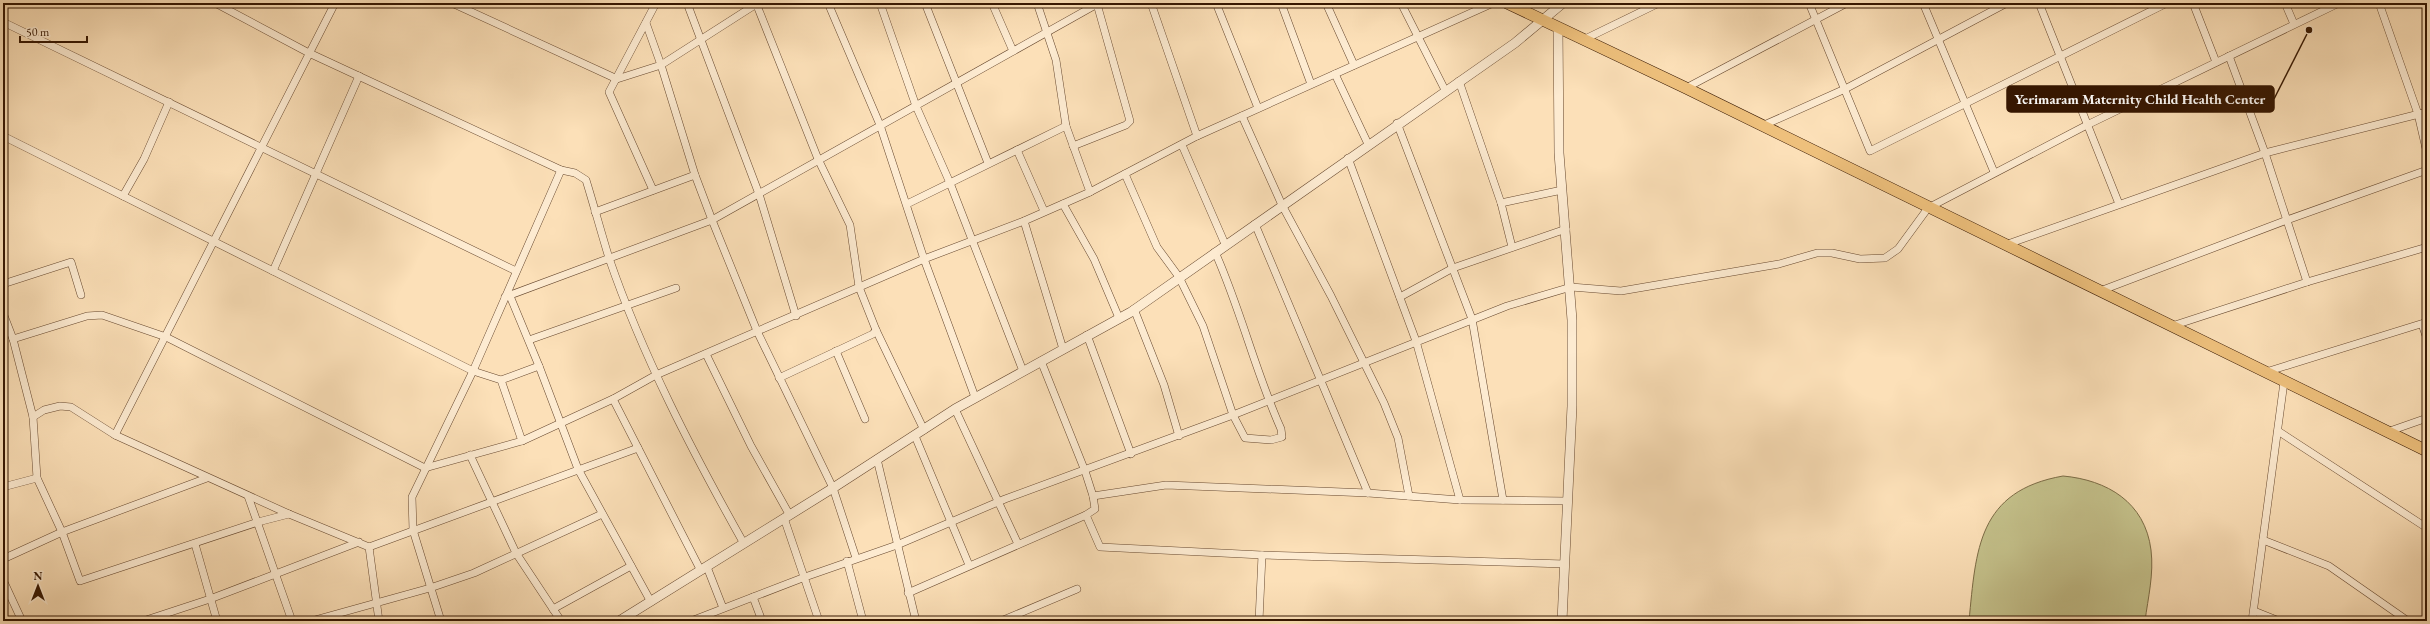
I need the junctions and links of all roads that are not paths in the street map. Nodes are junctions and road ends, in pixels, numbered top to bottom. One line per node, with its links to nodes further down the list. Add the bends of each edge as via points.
1 (215, 3): 44 (street)
2 (335, 3): 44 (street)
3 (452, 3): 52 (street)
4 (656, 3): 35 (street)
5 (687, 3): 41 (street)
6 (757, 3): 41 (street); 81 (street)
7 (828, 3): 68 (street)
8 (880, 3): 61 (street)
9 (925, 3): 54 (street)
10 (992, 3): 43 (street)
11 (1038, 3): 38 (street)
12 (1150, 3): 72 (street)
13 (1216, 3): 62 (street)
14 (1281, 3): 55 (street)
15 (1326, 3): 49 (street)
16 (1401, 3): 39 (street)
17 (1493, 3): 39 (street)
18 (1507, 3): 33 (main road)
19 (1563, 3): 33 (street)
20 (1659, 3): 42 (street)
21 (1809, 3): 32 (street)
22 (1847, 3): 32 (street)
23 (1923, 3): 40 (street)
24 (2007, 3): 40 (street)
25 (2039, 3): 45 (street)
26 (2167, 3): 45 (street)
27 (2193, 3): 47 (street)
28 (2285, 3): 36 (street)
29 (2339, 3): 36 (street)
30 (2379, 3): 64 (street)
31 (1098, 4): 38 (street); 75 (street, via 1130,121 1126,125)
32 (1816, 19): 56 (street); 57 (street)
33 (1541, 20): 37 (main road); 53 (street, via 1515,43)
34 (3, 22): 59 (street)
35 (646, 23): 48 (street); 52 (street)
36 (2294, 24): 46 (street)
37 (1558, 28): 42 (main road); 91 (street)
38 (1048, 32): 43 (street); 69 (street, via 1059,73)
39 (1418, 36): 49 (street); 58 (street)
40 (1939, 38): 57 (street); 60 (street)
41 (702, 40): 48 (street); 93 (street)
42 (1583, 40): 56 (main road)
43 (1013, 51): 54 (street)
44 (309, 53): 51 (street); 76 (street)
45 (2060, 56): 60 (street); 67 (street)
46 (2229, 56): 47 (street); 78 (street)
47 (2216, 62): 67 (street)
48 (661, 65): 52 (street); 88 (street)
49 (1354, 65): 50 (street)
50 (1335, 74): 55 (street); 73 (street)
51 (359, 76): 83 (street); 86 (street)
52 (618, 79): 90 (street, via 609,92)
53 (1459, 81): 58 (street); 95 (street)
54 (958, 82): 61 (street); 82 (street)
55 (1311, 84): 62 (street)
56 (1686, 88): 70 (main road)
57 (1844, 89): 60 (street, via 1870,151); 70 (street)
58 (1445, 90): 66 (street)
59 (169, 102): 76 (street); 94 (street, via 144,159)
60 (1966, 104): 85 (street)
61 (916, 106): 68 (street); 89 (street)
62 (1258, 108): 65 (street)
63 (2427, 112): 64 (street)
64 (2418, 114): 78 (street); 79 (street)
65 (1242, 116): 72 (street); 99 (street)
66 (1397, 123): 73 (street); 117 (street)
67 (2087, 124): 85 (street); 98 (street)
68 (880, 125): 81 (street); 96 (street)
69 (1066, 126): 75 (street); 77 (street)
70 (1761, 126): 100 (main road)
71 (3, 136): 94 (street)
72 (1197, 136): 74 (street)
73 (1368, 144): 80 (street)
74 (1182, 145): 87 (street); 110 (street)
75 (1073, 146): 92 (street)
76 (262, 148): 86 (street); 109 (street)
77 (1017, 150): 82 (street); 101 (street)
78 (2265, 153): 98 (street); 104 (street)
79 (2427, 153)
80 (1348, 158): 99 (street); 129 (street)
81 (818, 159): 93 (street); 123 (street, via 850,225)
82 (988, 163): 89 (street)
83 (561, 170): 102 (street, via 576,173 586,180); 119 (street)
84 (2427, 170): 104 (street)
85 (1994, 172): 100 (street)
86 (316, 174): 118 (street); 119 (street)
87 (1125, 174): 92 (street); 120 (street, via 1157,247)
88 (695, 175): 90 (street); 103 (street)
89 (950, 183): 96 (street); 108 (street)
90 (653, 190): 102 (street)
91 (1562, 190): 95 (street); 107 (street)
92 (1090, 192): 97 (street)
93 (759, 194): 103 (street); 133 (street)
94 (123, 196): 109 (street)
95 (1501, 203): 112 (street)
96 (907, 204): 116 (street)
97 (1063, 204): 101 (street); 134 (street, via 1094,259)
98 (2119, 204): 111 (street)
99 (1282, 205): 106 (street); 150 (street)
100 (1928, 208): 111 (main road); 124 (street, via 1898,249 1885,258 1860,259 1832,253 1817,253 1779,264 1621,291)
101 (1044, 211): 105 (street)
102 (595, 212): 115 (street)
103 (712, 220): 115 (street); 139 (street)
104 (2287, 220): 121 (street); 126 (street)
105 (1024, 221): 108 (street); 146 (street)
106 (1255, 224): 110 (street); 157 (street)
107 (1566, 229): 112 (street); 124 (street)
108 (974, 241): 116 (street); 153 (street)
109 (214, 242): 118 (street); 141 (street)
110 (1225, 244): 114 (street)
111 (2004, 245): 126 (main road)
112 (1512, 247): 117 (street)
113 (2427, 247): 121 (street)
114 (1215, 252): 120 (street); 162 (street, via 1232,291)
115 (610, 259): 128 (street); 130 (street)
116 (924, 259): 123 (street); 160 (street)
117 (1453, 268): 129 (street); 135 (street)
118 (273, 271): 152 (street)
119 (516, 271): 128 (street)
120 (1179, 278): 131 (street); 164 (street, via 1203,326)
121 (2307, 282): 137 (street)
122 (3, 284): 127 (street, via 71,262)
123 (859, 287): 133 (street); 138 (street)
124 (1571, 287): 135 (street); 194 (street, via 1572,406)
125 (676, 288): 130 (street)
126 (2100, 291): 137 (main road)
127 (81, 295)
128 (508, 297): 144 (street); 152 (street)
129 (1400, 297): 145 (street)
130 (628, 305): 144 (street); 155 (street)
131 (1134, 309): 134 (street); 174 (street, via 1164,385)
132 (3, 312): 142 (street)
133 (796, 316): 139 (street)
134 (1119, 318): 140 (street)
135 (1472, 319): 145 (street); 193 (street)
136 (2424, 323): 143 (street); 154 (street)
137 (2171, 326): 154 (main road)
138 (876, 330): 147 (street, via 873,334); 169 (street)
139 (757, 331): 148 (street); 156 (street)
140 (1087, 335): 146 (street); 178 (street)
141 (166, 337): 142 (street, via 102,315 87,316); 172 (street); 181 (street)
142 (13, 338): 165 (street)
143 (2427, 339)
144 (529, 340): 151 (street)
145 (1416, 341): 150 (street); 192 (street)
146 (1063, 349): 149 (street)
147 (836, 351): 156 (street); 167 (street)
148 (706, 354): 155 (street); 200 (street)
149 (1041, 361): 153 (street); 183 (street)
150 (1363, 362): 157 (street); 191 (street, via 1398,438)
151 (540, 366): 158 (street); 168 (street)
152 (473, 371): 158 (street); 181 (street)
153 (1022, 371): 160 (street)
154 (2264, 373): 159 (main road)
155 (656, 375): 161 (street); 208 (street, via 695,456)
156 (779, 378): 187 (street)
157 (1322, 379): 162 (street); 188 (street)
158 (501, 380): 175 (street)
159 (2284, 382): 170 (street); 171 (main road)
160 (975, 397): 163 (street)
161 (613, 399): 168 (street); 176 (street)
162 (1268, 400): 164 (street); 164 (street, via 1282,437 1271,440 1245,438)
163 (955, 409): 169 (street); 196 (street)
164 (1233, 415): 174 (street)
165 (33, 417): 172 (street, via 54,407 71,406); 184 (street)
166 (2427, 418): 171 (street)
167 (865, 419)
168 (561, 423): 175 (street); 182 (street)
169 (924, 430): 173 (street)
170 (2278, 431): 203 (street); 206 (street)
171 (2387, 432): 177 (main road)
172 (115, 436): 185 (street)
173 (915, 436): 180 (street); 202 (street)
174 (1179, 436): 178 (street)
175 (522, 441): 179 (street)
176 (638, 448): 182 (street); 221 (street)
177 (2427, 451)
178 (1131, 454): 183 (street)
179 (470, 455): 181 (street); 195 (street)
180 (877, 459): 187 (street); 211 (street)
181 (426, 468): 204 (street, via 412,497)
182 (578, 469): 195 (street); 198 (street)
183 (1085, 470): 190 (street); 196 (street)
184 (37, 478): 186 (street); 205 (street)
185 (207, 478): 189 (street); 205 (street)
186 (3, 486)
187 (833, 488): 200 (street); 215 (street)
188 (1368, 493): 190 (street, via 1166,485); 191 (street)
189 (248, 496): 197 (street); 201 (street)
190 (1094, 496): 199 (street, via 1095,509)
191 (1409, 496): 192 (street)
192 (1460, 500): 193 (street)
193 (1502, 500): 194 (street)
194 (1568, 501): 218 (street)
195 (490, 503): 204 (street); 213 (street)
196 (997, 503): 202 (street); 210 (street)
197 (289, 514): 201 (street); 207 (street)
198 (602, 514): 213 (street); 220 (street)
199 (1086, 515): 210 (street); 214 (street, via 1100,547)
200 (786, 516): 208 (street); 223 (street)
201 (258, 522): 209 (street); 222 (street)
202 (950, 523): 211 (street); 219 (street)
203 (2427, 528)
204 (413, 530): 212 (street); 225 (street)
205 (62, 532): 209 (street, via 80,581); 216 (street)
206 (2263, 540): 234 (street); 255 (street, via 2330,566)
207 (359, 542): 212 (street); 222 (street)
208 (743, 542): 221 (street)
209 (194, 544): 229 (street)
210 (1018, 544): 219 (street)
211 (897, 545): 215 (street); 227 (street)
212 (369, 547): 230 (street)
213 (516, 553): 225 (street, via 474,574); 233 (street)
214 (1262, 555): 218 (street); 251 (street)
215 (856, 558): 217 (street)
216 (3, 559)
217 (847, 561): 223 (street); 248 (street)
218 (1565, 564): 252 (street)
219 (969, 565): 227 (street)
220 (631, 566): 231 (street); 233 (street)
221 (704, 569): 231 (street); 232 (street)
222 (277, 574): 229 (street); 239 (street)
223 (806, 577): 228 (street); 247 (street)
224 (3, 580): 236 (street)
225 (430, 588): 230 (street); 242 (street)
226 (1077, 589): 250 (street)
227 (908, 593): 249 (street)
228 (752, 597): 232 (street); 246 (street)
229 (210, 599): 237 (street); 238 (street)
230 (376, 602): 240 (street); 241 (street)
231 (651, 602): 244 (street)
232 (723, 608): 235 (street)
233 (553, 609): 243 (street)
234 (2254, 611): 253 (street); 254 (street)
235 (707, 619): 245 (street)
236 (22, 621)
237 (143, 621)
238 (217, 621)
239 (292, 621)
240 (311, 621)
241 (379, 621)
242 (441, 621)
243 (561, 621)
244 (619, 621)
245 (691, 621)
246 (762, 621)
247 (819, 621)
248 (863, 621)
249 (916, 621)
250 (1001, 621)
251 (1259, 621)
252 (1562, 621)
253 (2252, 621)
254 (2279, 621)
255 (2408, 621)

